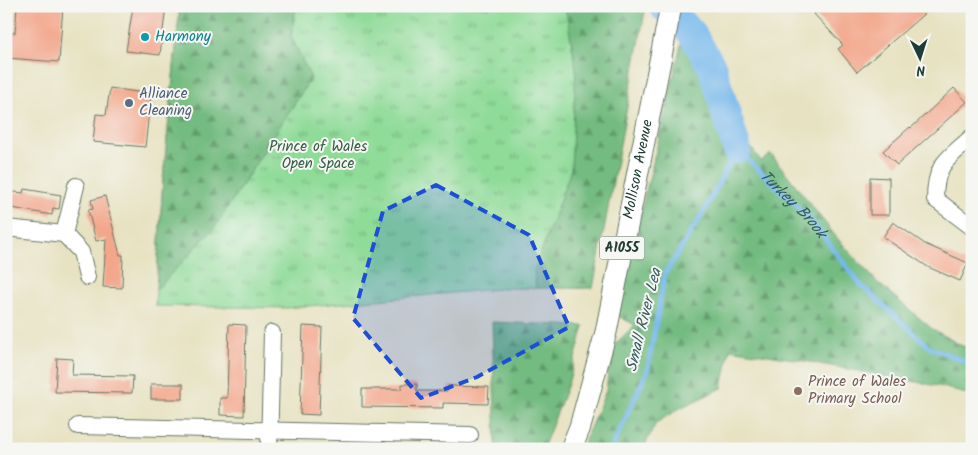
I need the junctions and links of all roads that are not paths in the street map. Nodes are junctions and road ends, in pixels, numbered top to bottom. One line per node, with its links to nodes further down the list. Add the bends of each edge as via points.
1 (671, 6): 13 (main road, Mollison Avenue / A1055, via 606,332)
2 (972, 137): 4 (street, via 941,165 935,184 936,199)
3 (76, 186): 6 (street)
4 (972, 227)
5 (6, 228): 6 (street)
6 (64, 234): 7 (street, via 81,252)
7 (87, 277)
8 (272, 333): 10 (street)
9 (78, 426): 10 (street)
10 (270, 431): 11 (street); 12 (street)
11 (470, 435)
12 (269, 449)
13 (571, 449)

